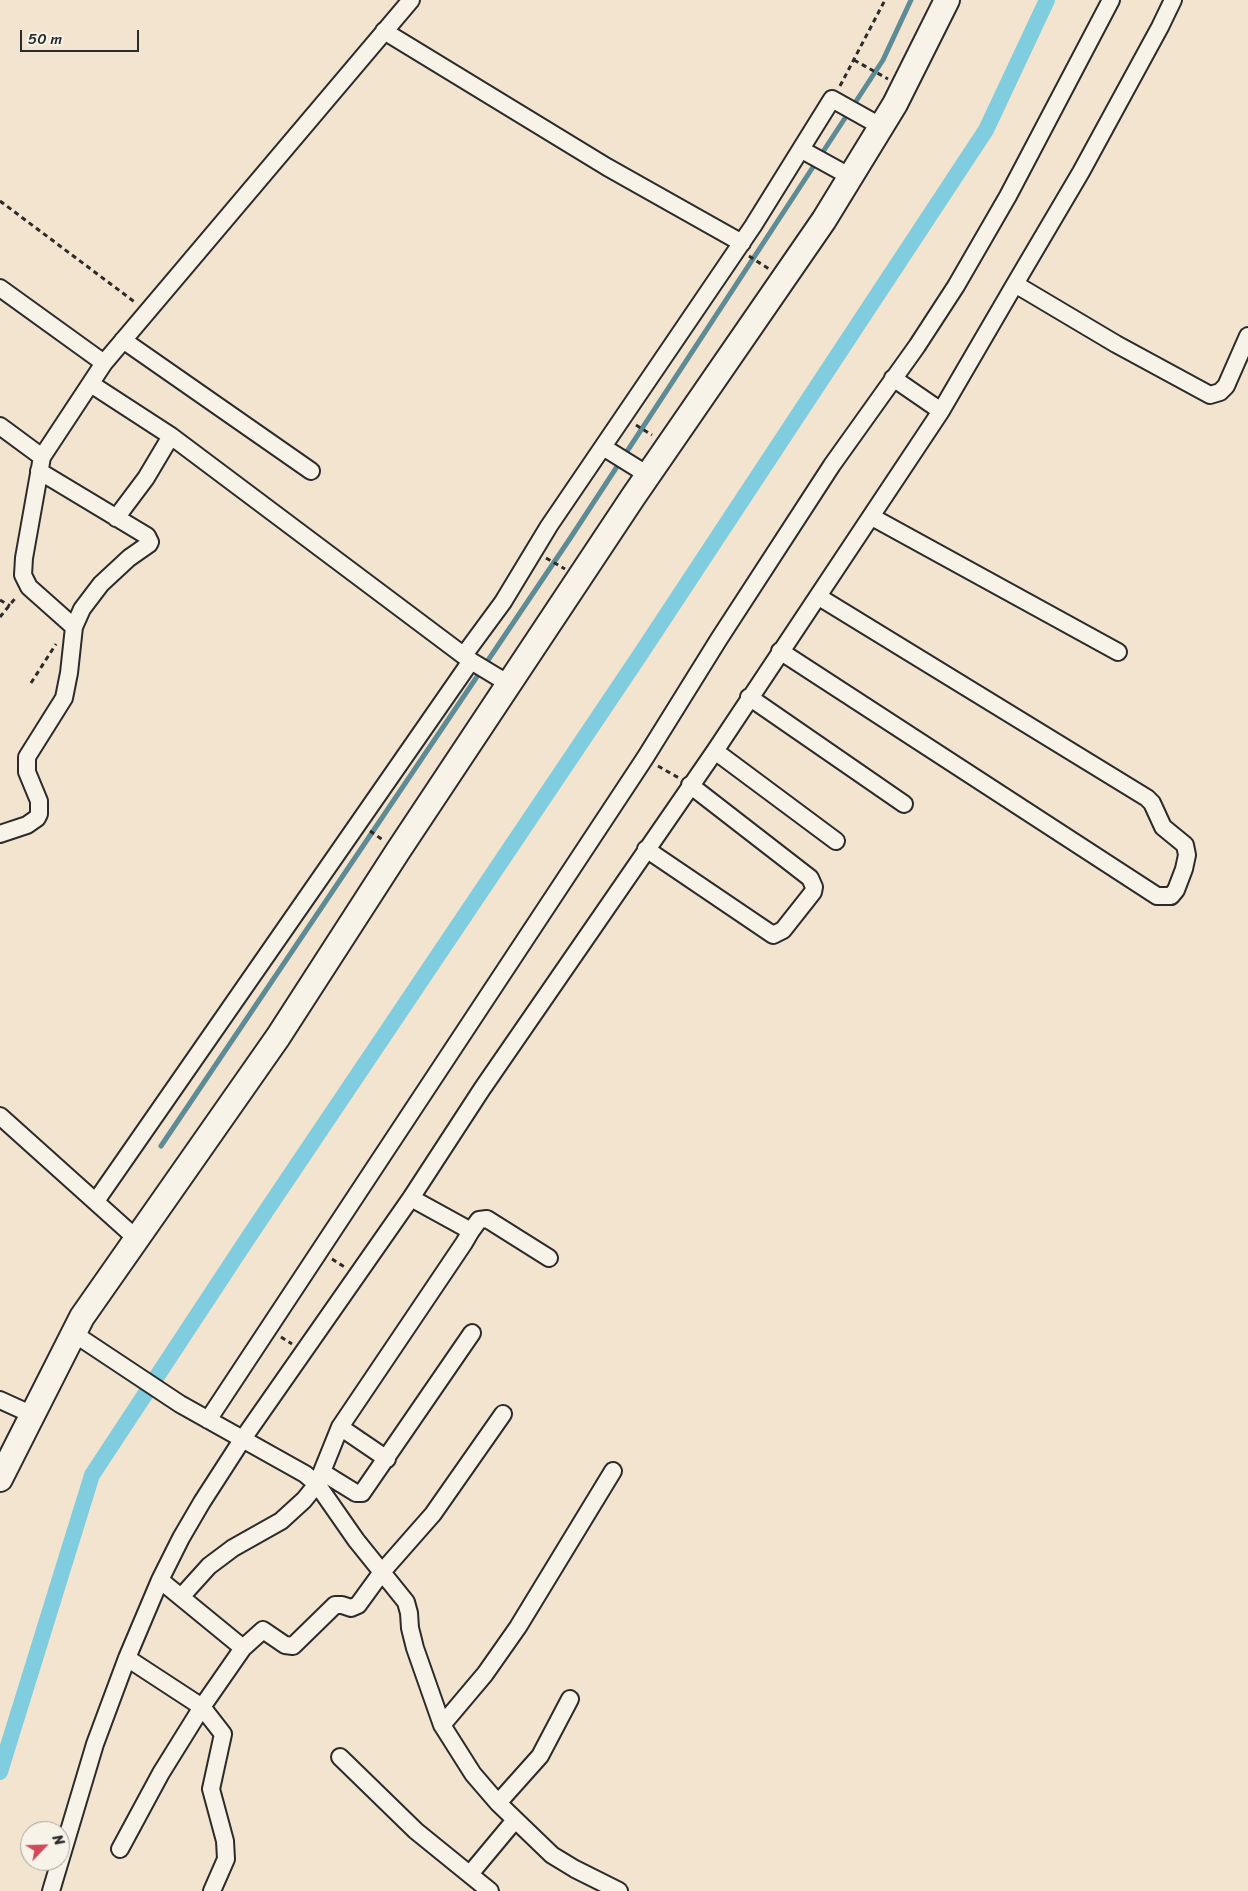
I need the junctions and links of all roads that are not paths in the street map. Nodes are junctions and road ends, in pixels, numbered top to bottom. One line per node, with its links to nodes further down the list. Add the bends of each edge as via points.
1 (411, 0): 5 (street)
2 (948, 0): 6 (street)
3 (1111, 0): 15 (street, via 956,286)
4 (1173, 0): 10 (street, via 1081,172)
5 (384, 31): 9 (street); 13 (street)
6 (882, 127): 7 (street, via 832,99); 8 (street)
7 (802, 150): 8 (street); 9 (street)
8 (851, 177): 22 (street, via 824,220)
9 (743, 248): 20 (street)
10 (1015, 284): 12 (street, via 1210,395 1226,386); 17 (street)
11 (0, 288): 14 (street)
12 (1248, 336)
13 (123, 340): 14 (street); 23 (street)
14 (104, 364): 16 (street)
15 (894, 378): 17 (street); 50 (street, via 832,465 645,758)
16 (91, 384): 19 (street); 21 (street)
17 (941, 411): 24 (street)
18 (0, 426): 21 (street)
19 (171, 436): 25 (street, via 146,478); 30 (street)
20 (607, 450): 22 (street); 30 (street, via 549,526)
21 (40, 464): 25 (street); 27 (street, via 23,575 26,584)
22 (640, 470): 31 (street)
23 (311, 471)
24 (872, 517): 26 (street); 29 (street)
25 (116, 518): 27 (street, via 147,536 150,542 96,589)
26 (819, 597): 28 (street); 28 (street, via 1147,798 1163,827 1185,845 1187,855 1176,890 1170,896 1157,896)
27 (72, 624): 36 (street, via 64,698 27,757 27,772 39,801 39,814 27,824)
28 (780, 651): 32 (street)
29 (1118, 652)
30 (468, 658): 31 (street); 41 (street)
31 (508, 684): 43 (street, via 278,1037)
32 (749, 697): 33 (street); 35 (street)
33 (715, 751): 34 (street); 37 (street)
34 (687, 782): 38 (street); 38 (street, via 810,878 813,892 783,930 773,935)
35 (904, 804)
36 (0, 834)
37 (836, 841)
38 (646, 849): 40 (street)
39 (0, 1116): 41 (street)
40 (411, 1198): 42 (street); 52 (street)
41 (96, 1201): 43 (street)
42 (471, 1231): 44 (street, via 479,1220 487,1219); 51 (street)
43 (137, 1239): 46 (street)
44 (549, 1258)
45 (472, 1332): 53 (street)
46 (73, 1333): 49 (street); 50 (street)
47 (0, 1400): 49 (street)
48 (503, 1414): 57 (street, via 433,1514)
49 (33, 1415): 56 (street)
50 (208, 1420): 52 (street)
51 (340, 1426): 53 (street); 55 (street)
52 (242, 1440): 55 (street, via 305,1474); 58 (street, via 189,1524)
53 (387, 1458): 55 (street, via 359,1494)
54 (613, 1471): 64 (street, via 518,1627 485,1674)
55 (319, 1478): 57 (street, via 356,1540); 59 (street, via 304,1500 281,1521 233,1548 209,1566)
56 (0, 1479)
57 (382, 1572): 60 (street, via 358,1605 350,1608 335,1605 293,1646 285,1645 263,1630); 64 (street, via 408,1607 412,1638)
58 (160, 1580): 59 (street); 61 (street)
59 (181, 1597): 60 (street)
60 (242, 1648): 63 (street)
61 (128, 1658): 63 (street); 70 (street, via 95,1744)
62 (570, 1698): 66 (street, via 540,1756)
63 (202, 1707): 68 (street, via 161,1773); 71 (street, via 223,1734 211,1788 224,1834 226,1859)
64 (442, 1725): 66 (street, via 473,1774)
65 (340, 1757): 69 (street, via 416,1830)
66 (498, 1803): 67 (street)
67 (515, 1820): 69 (street); 73 (street, via 552,1855)
68 (120, 1849)
69 (470, 1874): 72 (street)
70 (51, 1891)
71 (212, 1891)
72 (490, 1891)
73 (619, 1891)

